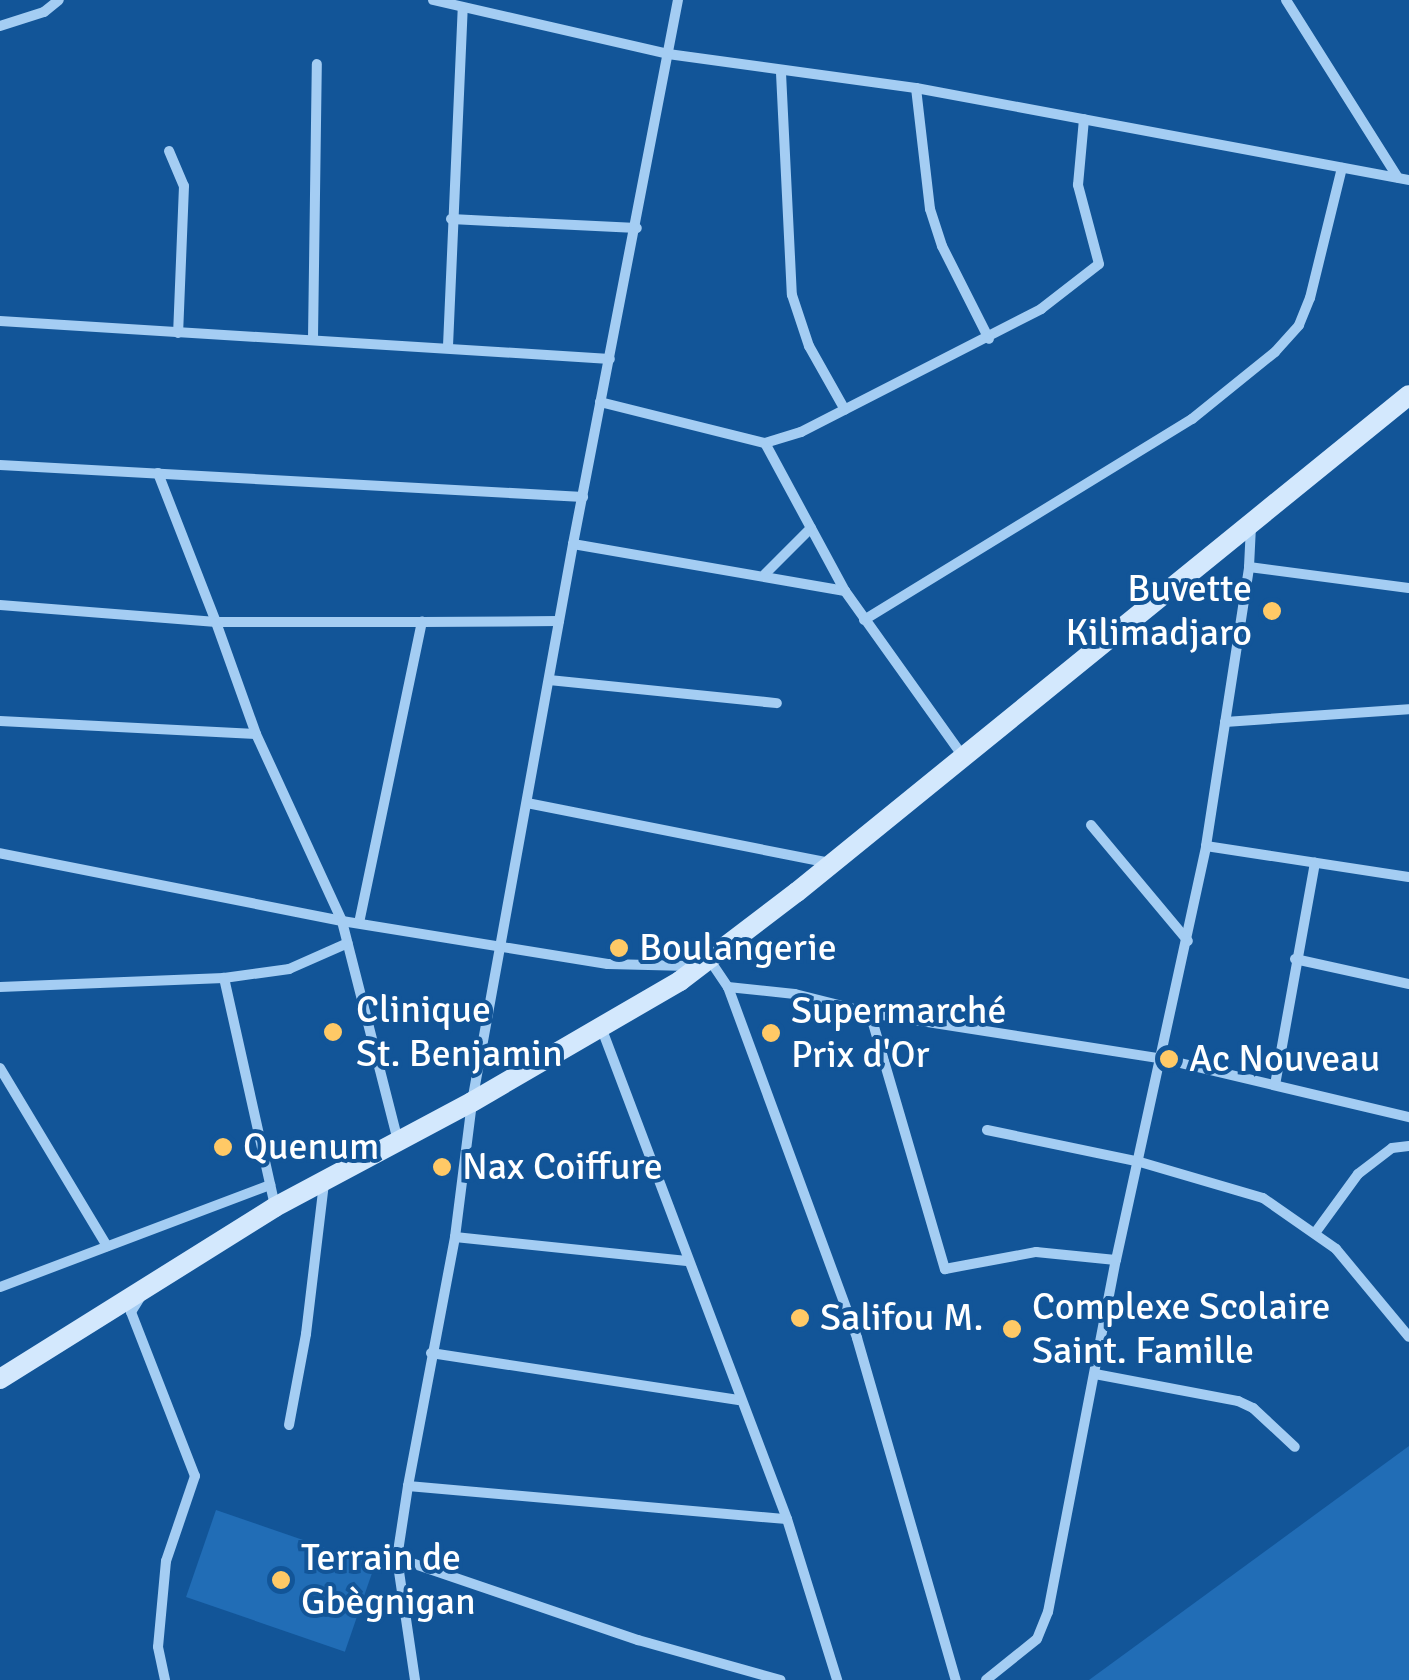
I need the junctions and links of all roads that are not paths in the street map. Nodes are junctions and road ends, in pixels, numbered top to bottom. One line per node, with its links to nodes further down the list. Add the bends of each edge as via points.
1 (59, 0): 6 (street)
2 (433, 0): 5 (street)
3 (678, 0): 7 (street)
4 (1286, 0): 14 (street)
5 (462, 8): 7 (street); 15 (street)
6 (0, 26)
7 (668, 54): 9 (street); 16 (street)
8 (317, 64): 19 (street)
9 (781, 73): 10 (street); 25 (street, via 792,295 809,346)
10 (916, 88): 11 (street); 20 (street, via 930,209)
11 (1084, 120): 13 (street); 20 (street, via 1078,184 1099,264)
12 (170, 151): 18 (street, via 184,186)
13 (1342, 168): 14 (street); 38 (street, via 1310,298 1299,325 1274,352 1192,419)
14 (1403, 179)
15 (451, 220): 16 (street); 21 (street)
16 (637, 228): 22 (street)
17 (0, 321): 18 (street)
18 (178, 334): 19 (street)
19 (313, 338): 21 (street)
20 (990, 339): 25 (street)
21 (448, 346): 22 (street)
22 (610, 358): 24 (street)
23 (1409, 395): 30 (main road)
24 (600, 402): 26 (street); 29 (street)
25 (844, 410): 26 (street)
26 (765, 443): 31 (street)
27 (0, 464): 28 (street)
28 (158, 473): 29 (street); 40 (street)
29 (583, 497): 32 (street)
30 (1251, 526): 33 (street); 48 (main road)
31 (810, 528): 34 (street); 36 (street)
32 (573, 544): 34 (street); 39 (street)
33 (1249, 566): 35 (street); 46 (street)
34 (765, 574): 36 (street)
35 (1409, 588)
36 (845, 590): 38 (street)
37 (0, 605): 40 (street)
38 (864, 620): 48 (street)
39 (559, 621): 41 (street); 42 (street)
40 (216, 622): 41 (street); 47 (street)
41 (422, 622): 57 (street)
42 (549, 680): 43 (street); 49 (street)
43 (777, 704)
44 (1409, 709): 46 (street)
45 (0, 720): 47 (street)
46 (1225, 722): 51 (street)
47 (256, 734): 56 (street)
48 (962, 755): 54 (main road)
49 (527, 803): 54 (street); 60 (street)
50 (1092, 825): 58 (street)
51 (1206, 846): 53 (street); 58 (street)
52 (0, 853): 56 (street)
53 (1316, 863): 55 (street); 62 (street)
54 (831, 864): 61 (main road)
55 (1409, 877)
56 (342, 921): 57 (street); 59 (street)
57 (359, 923): 60 (street)
58 (1188, 941): 69 (street)
59 (348, 943): 63 (street, via 289,968); 75 (street)
60 (502, 944): 61 (street, via 656,968 681,969); 72 (street)
61 (712, 958): 66 (street); 68 (main road)
62 (1295, 959): 64 (street); 71 (street)
63 (224, 978): 65 (street); 79 (street)
64 (1409, 984)
65 (0, 987)
66 (728, 987): 67 (street, via 795,994); 102 (street, via 857,1338)
67 (870, 1014): 69 (street); 84 (street, via 945,1269 1036,1252)
68 (601, 1028): 72 (main road); 85 (street)
69 (1159, 1058): 71 (street); 77 (street)
70 (0, 1068): 83 (street)
71 (1276, 1085): 73 (street)
72 (472, 1102): 75 (main road); 82 (street)
73 (1409, 1116)
74 (988, 1130): 77 (street)
75 (399, 1142): 78 (main road)
76 (1409, 1146): 81 (street, via 1392,1148 1358,1174)
77 (1140, 1162): 81 (street, via 1263,1198); 84 (street)
78 (324, 1180): 80 (main road); 93 (street)
79 (270, 1185): 80 (street); 83 (street)
80 (276, 1207): 87 (main road)
81 (1315, 1232): 88 (street)
82 (455, 1236): 85 (street); 89 (street)
83 (107, 1246): 86 (street)
84 (1116, 1260): 90 (street)
85 (687, 1261): 92 (street)
86 (0, 1287)
87 (144, 1291): 91 (main road); 98 (street, via 131,1312 195,1476 166,1561 158,1647)
88 (1408, 1337)
89 (431, 1352): 92 (street); 95 (street)
90 (1095, 1374): 94 (street, via 1238,1401); 103 (street, via 1043,1627)
91 (0, 1378)
92 (738, 1400): 96 (street)
93 (289, 1425)
94 (1295, 1447)
95 (408, 1486): 96 (street); 97 (street)
96 (787, 1519): 101 (street)
97 (397, 1558): 99 (street); 100 (street)
98 (166, 1680)
99 (414, 1680)
100 (780, 1680)
101 (837, 1680)
102 (956, 1680)
103 (986, 1680)

